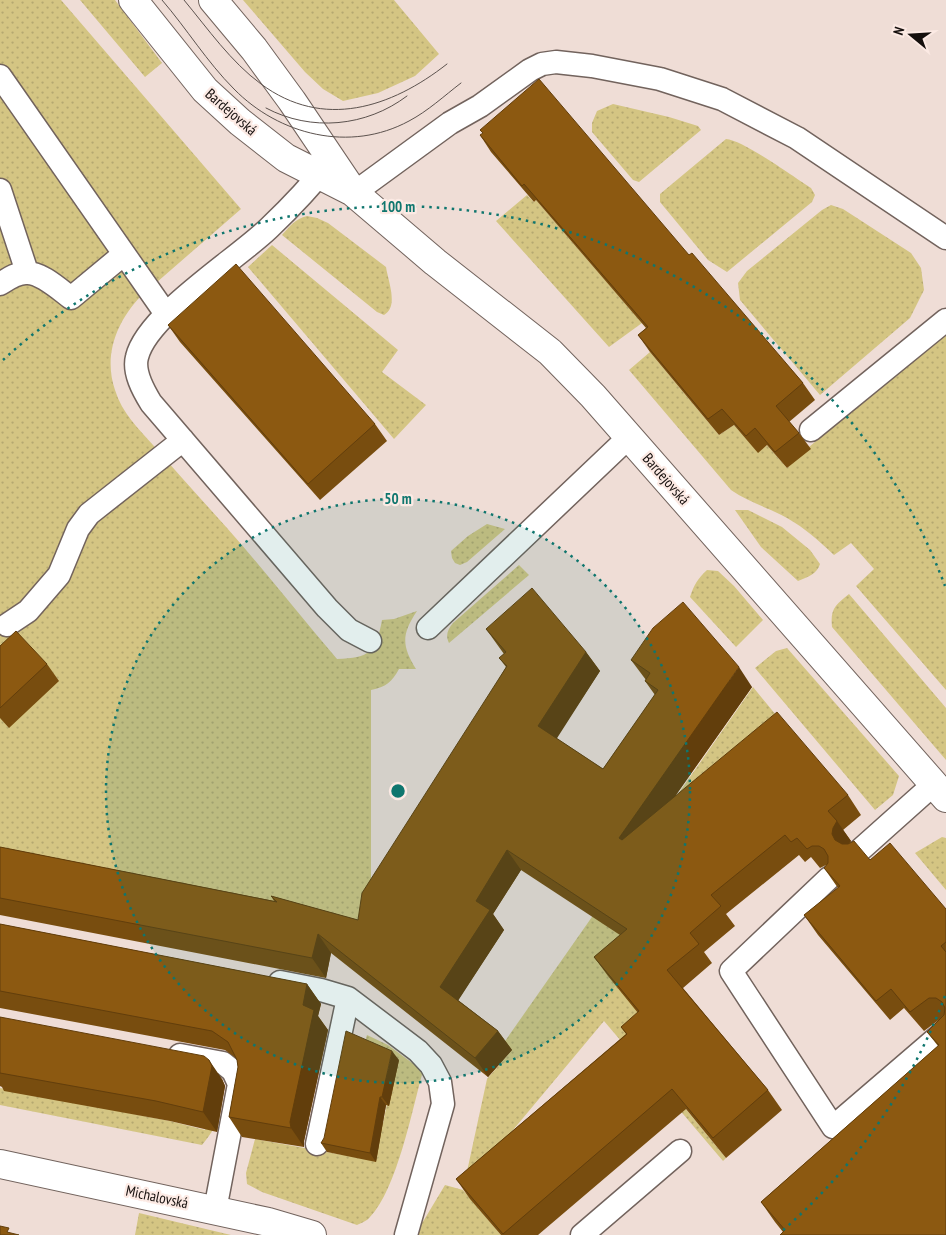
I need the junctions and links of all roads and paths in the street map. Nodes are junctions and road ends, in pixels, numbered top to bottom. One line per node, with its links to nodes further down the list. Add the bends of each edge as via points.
1 (133, 0): 4 (street, Bardejovská, via 205,90 240,122 286,158)
2 (213, 0): 4 (street, via 292,101)
3 (0, 76): 8 (lane)
4 (325, 168): 6 (street, Bardejovská); 11 (lane, via 269,228)
5 (0, 190): 9 (lane)
6 (354, 193): 7 (lane, via 450,122 480,106 530,70 556,62 660,79 722,100 797,138); 14 (street, Bardejovská, via 435,262 550,352)
7 (946, 238)
8 (124, 254): 9 (lane, via 72,298); 11 (lane)
9 (27, 272): 10 (lane)
10 (0, 284)
11 (166, 314): 15 (lane, via 143,342 137,358 138,374 151,403)
12 (946, 320): 13 (lane)
13 (811, 430)
14 (629, 437): 17 (lane); 19 (street, Bardejovská)
15 (184, 440): 16 (lane, via 89,514 78,529 58,575 28,611); 18 (lane, via 327,608 349,630)
16 (7, 625)
17 (428, 628)
18 (370, 641)
19 (940, 791): 20 (lane)
20 (859, 851)
21 (829, 878): 24 (lane, via 731,970 833,1126)
22 (263, 979): 23 (lane)
23 (348, 998): 26 (lane); 31 (lane, via 418,1051 440,1082 443,1104)
24 (946, 1030)
25 (155, 1050): 29 (lane, via 223,1063 233,1071 239,1084)
26 (317, 1144)
27 (680, 1152): 32 (lane)
28 (0, 1164): 29 (street, Michalovská)
29 (215, 1210): 30 (street, Michalovská)
30 (312, 1235)
31 (406, 1235)
32 (582, 1235)

